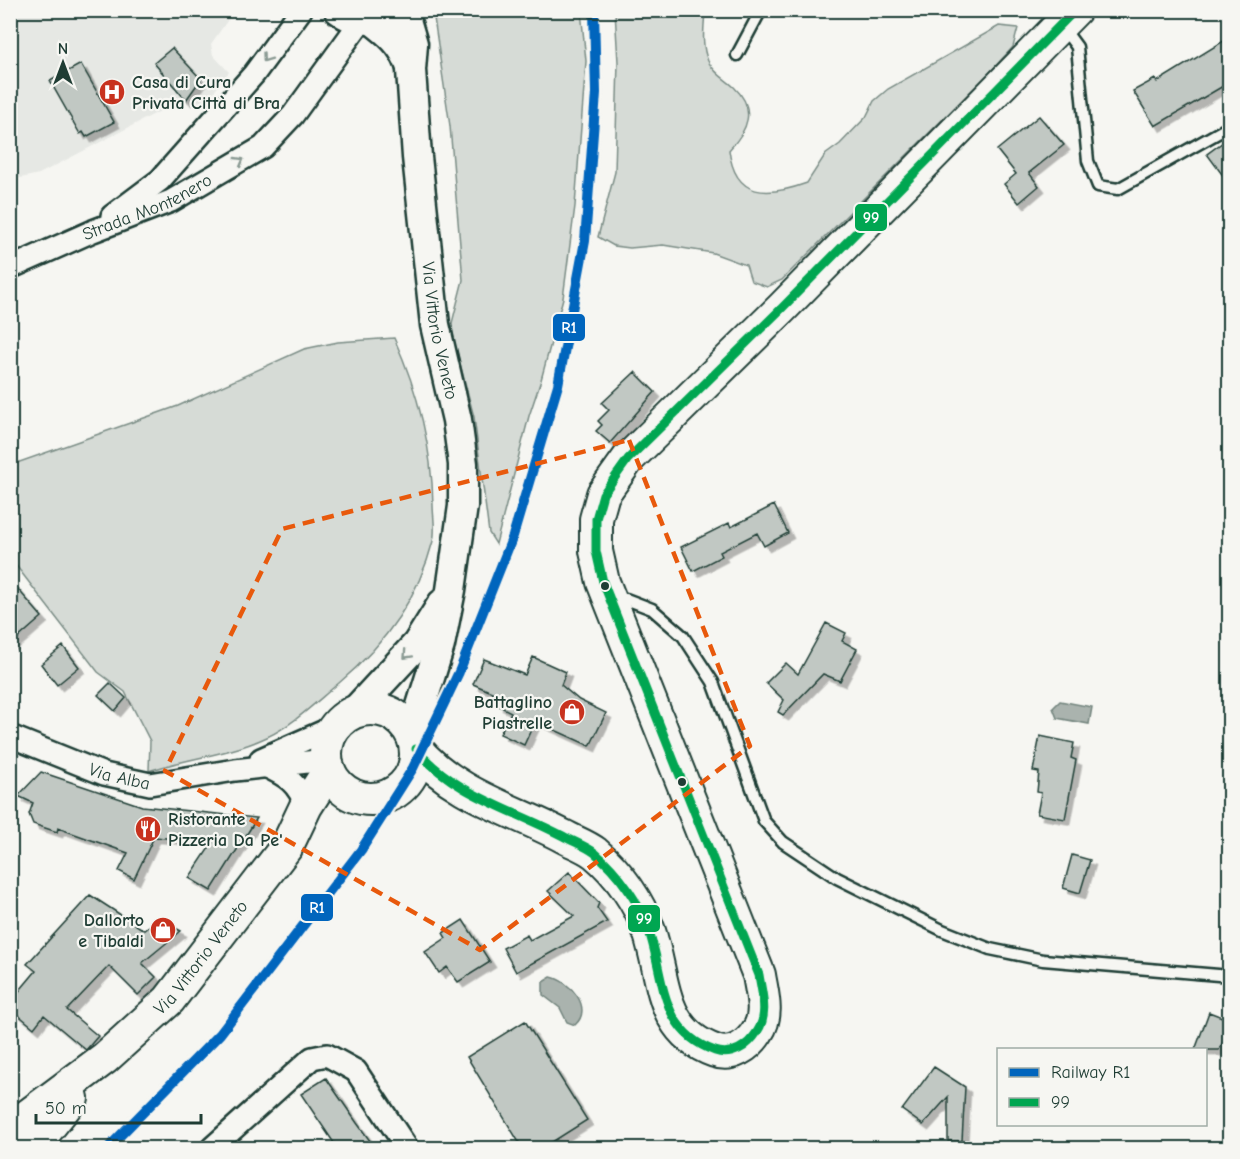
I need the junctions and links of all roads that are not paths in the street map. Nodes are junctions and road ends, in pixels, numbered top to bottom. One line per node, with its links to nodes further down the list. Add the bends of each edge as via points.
1 (300, 10): 9 (street, Strada Montenero, one-way to 9, via 254,74 160,180)
2 (404, 10): 7 (main road, Via Vittorio Veneto, via 413,44)
3 (760, 10): 6 (lane)
4 (365, 15): 7 (main road, Via Vittorio Veneto, via 394,36); 9 (street, Strada Montenero, one-way to 4, via 171,201 263,147 293,115)
5 (1061, 15): 8 (lane, via 1077,47 1088,161 1098,186 1118,189); 12 (main road, via 782,308 628,459 603,494 596,519 597,550)
6 (737, 54)
7 (411, 70): 11 (main road, Via Vittorio Veneto, via 435,326 463,464 463,506)
8 (1225, 129)
9 (93, 231): 10 (street)
10 (10, 268)
11 (451, 590): 13 (main road, Via Vittorio Veneto, one-way to 13, via 417,644); 15 (main road, Via Vittorio Veneto)
12 (610, 600): 21 (main road, via 759,975 764,1011 761,1027 752,1040 739,1050 721,1053 700,1046 681,1031 665,1000 649,930 626,885 595,853); 24 (lane, via 626,599 652,609 683,636 713,682 764,821 783,842 837,878 990,949 1043,960)
13 (345, 719): 15 (main road, via 368,709 394,715 405,723); 16 (main road, via 327,742); 18 (street, Via Alba)
14 (10, 736): 18 (street, Via Alba, via 104,774 150,784)
15 (414, 742): 19 (main road, via 416,764); 21 (main road, via 445,778)
16 (327, 765): 17 (street, Via Alba); 20 (main road, via 335,782); 22 (main road, Via Vittorio Veneto)
17 (265, 766): 18 (street, Via Alba); 22 (street, via 291,780 300,789)
18 (235, 770)
19 (400, 789): 20 (main road, via 372,800); 21 (main road)
20 (356, 797): 23 (main road, Via Vittorio Veneto, via 323,815)
21 (488, 801)
22 (306, 806): 23 (main road, Via Vittorio Veneto)
23 (287, 846): 25 (main road, Via Vittorio Veneto, via 169,1000)
24 (1230, 976)
25 (105, 1058): 26 (main road, Via Vittorio Veneto); 28 (main road, Via Vittorio Veneto)
26 (10, 1131): 27 (main road, via 22,1139)
27 (27, 1149)
28 (32, 1149)
29 (212, 1149): 30 (street, via 312,1058 327,1055 356,1071)
30 (406, 1149)

